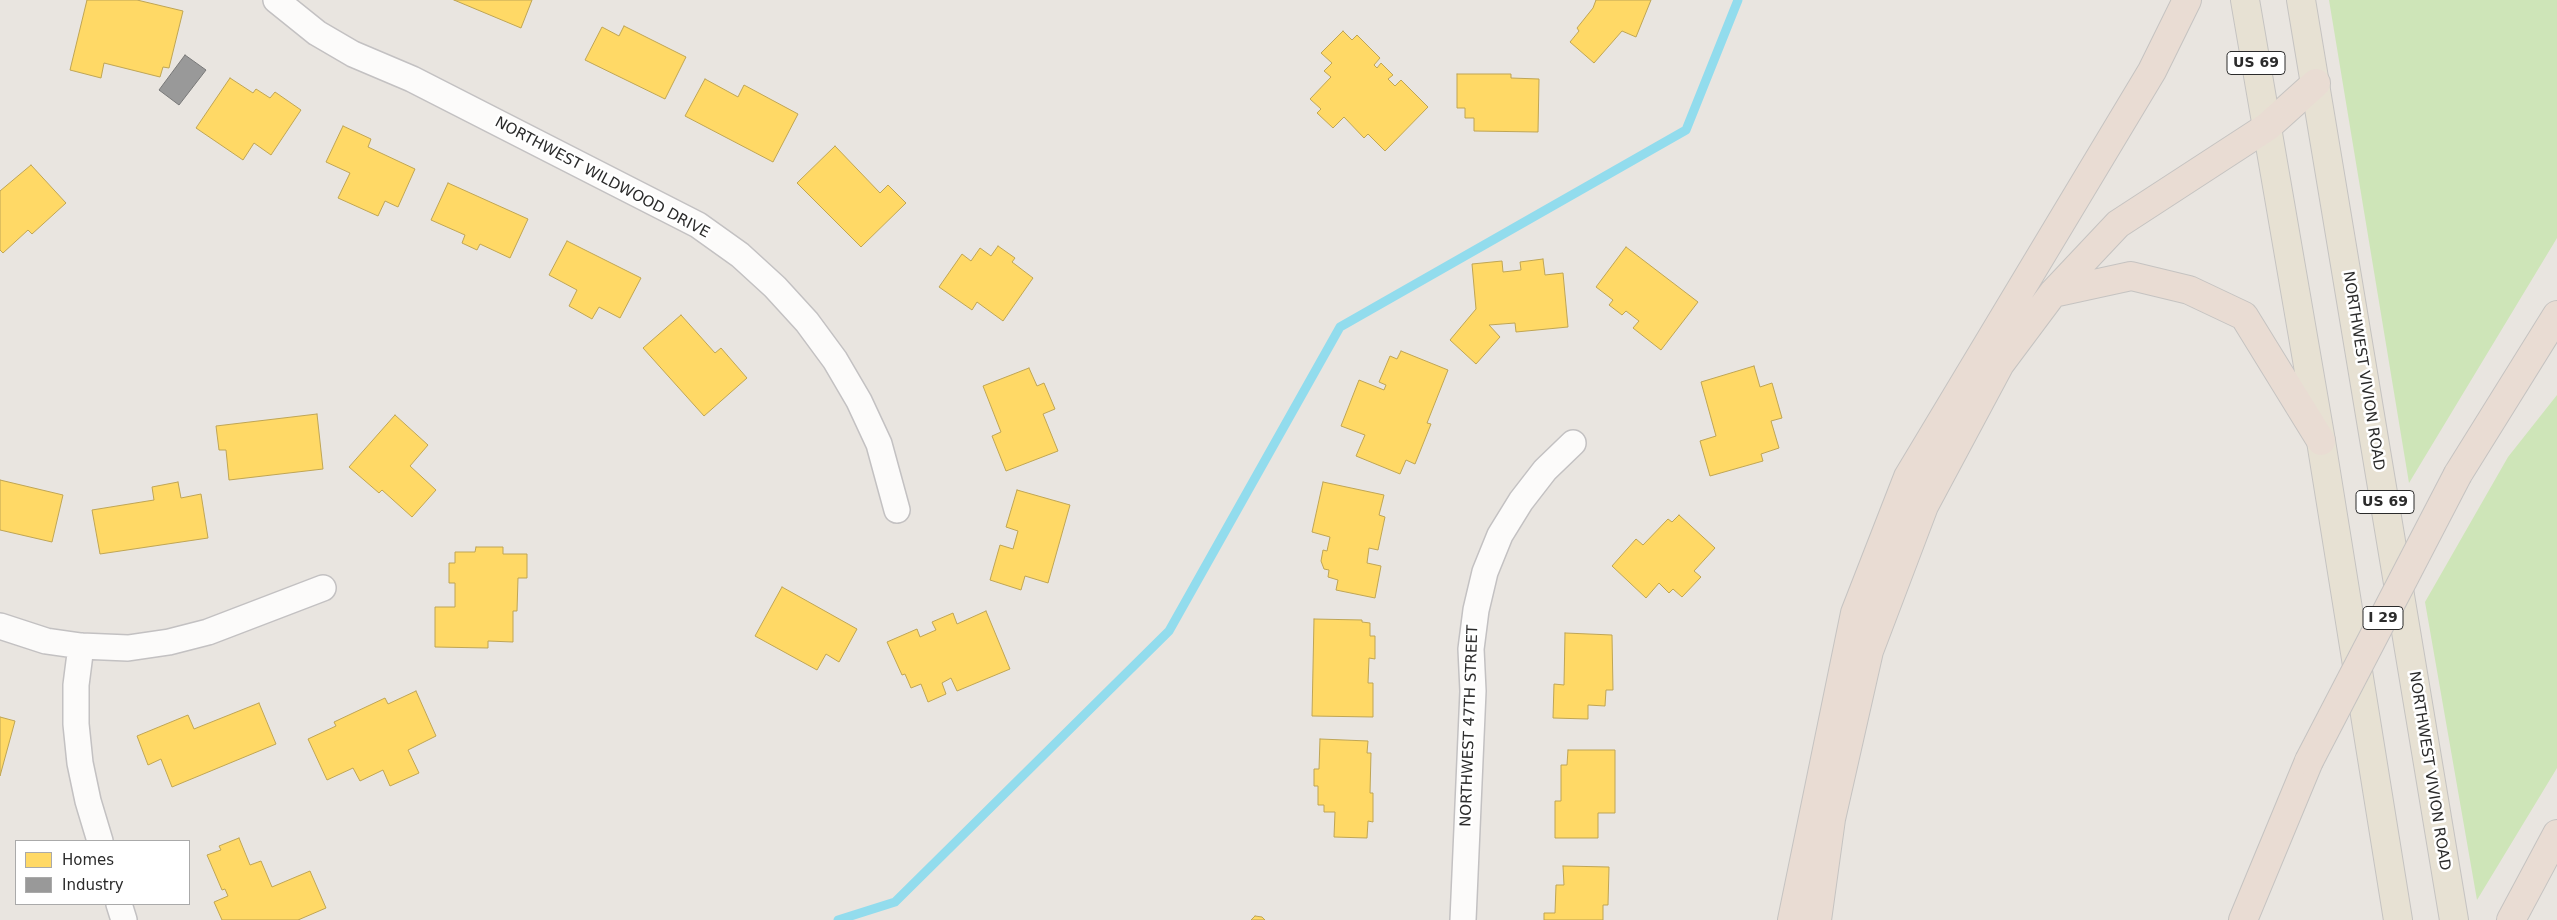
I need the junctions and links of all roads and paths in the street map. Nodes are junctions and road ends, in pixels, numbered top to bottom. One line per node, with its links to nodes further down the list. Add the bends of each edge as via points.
1 (276, 0): 11 (street, NORTHWEST WILDWOOD DRIVE, via 317,33 353,54 412,79 698,225 740,255 807,322 835,360 879,444)
2 (2187, 0): 20 (highway, via 2152,71 1908,477 1855,614)
3 (2245, 0): 6 (main road, US 69)
4 (2301, 0): 5 (main road, NORTHWEST VIVION ROAD / US 69)
5 (2316, 84): 6 (highway); 24 (main road, NORTHWEST VIVION ROAD / US 69)
6 (2267, 127): 7 (highway, via 2118,224); 9 (main road, US 69)
7 (2053, 293): 9 (highway, via 2131,276 2189,290 2244,316); 21 (highway, via 2000,364 1917,524 1870,651 1831,819)
8 (2557, 315): 22 (highway, I 29, bridge, via 2458,474 2309,761)
9 (2321, 442): 23 (main road, US 69)
10 (1573, 443): 19 (street, NORTHWEST 47TH STREET, via 1545,470 1500,535 1476,610 1471,650 1473,691)
11 (898, 510)
12 (323, 588): 14 (street, via 208,632 168,642 128,648)
13 (0, 626): 14 (street, via 46,641)
14 (81, 646): 15 (street, via 76,685 80,763)
15 (100, 840)
16 (2553, 840): 25 (highway)
17 (119, 905): 18 (street)
18 (124, 920)
19 (1463, 920)
20 (1792, 920)
21 (1818, 920)
22 (2243, 920)
23 (2398, 920)
24 (2454, 920)
25 (2511, 920)

